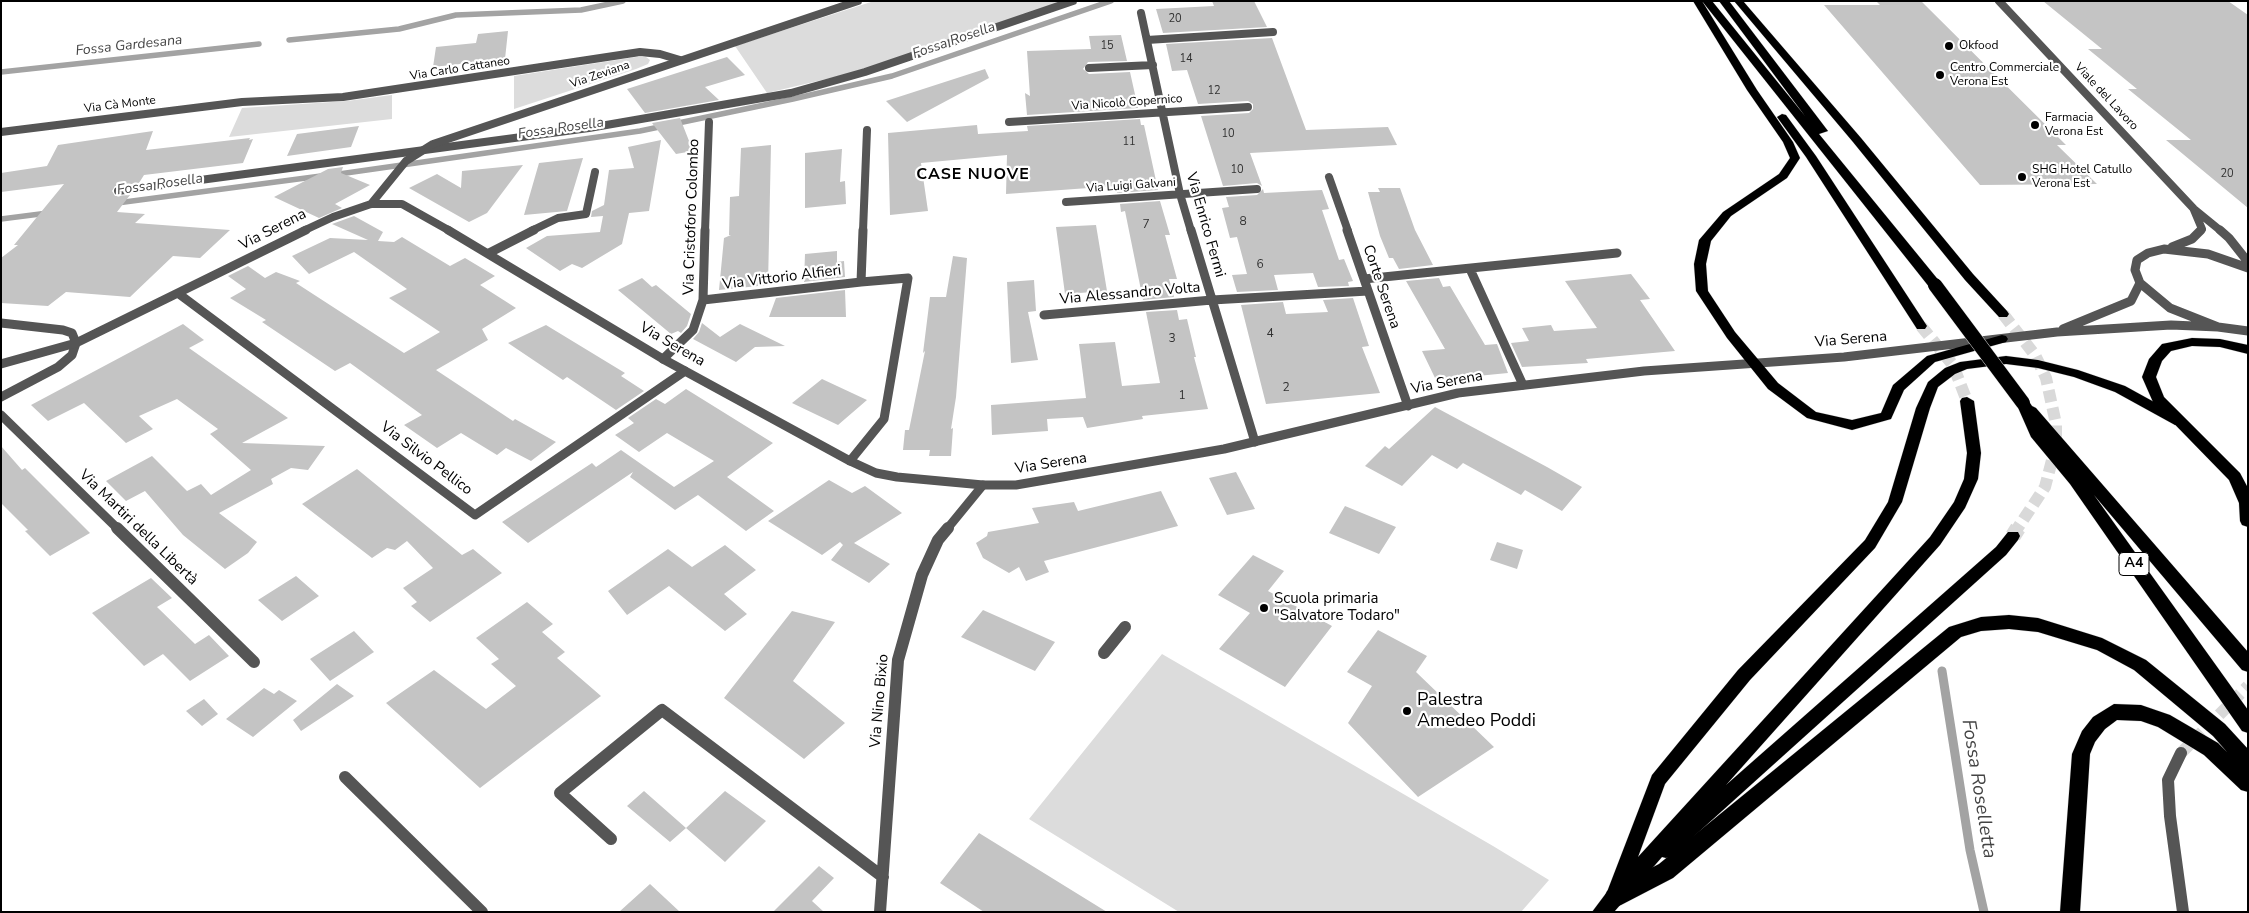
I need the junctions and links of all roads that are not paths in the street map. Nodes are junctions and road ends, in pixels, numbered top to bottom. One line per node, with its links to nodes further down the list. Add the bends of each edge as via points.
1 (858, 1): 11 (street, Via Zeviana)
2 (1073, 1): 21 (street, via 865,72 791,93 589,128)
3 (1697, 1): 47 (highway, via 1811,156); 56 (highway, via 1788,142 1795,158 1783,176 1727,214 1706,240 1700,264 1702,291)
4 (1707, 1): 30 (highway, via 1816,140)
5 (1724, 1): 30 (highway, via 1829,140)
6 (1738, 1): 44 (highway)
7 (1999, 1): 29 (street, Viale del Lavoro)
8 (1142, 13): 10 (street, Via Enrico Fermi)
9 (1273, 32): 10 (street)
10 (1147, 40): 12 (street, Via Enrico Fermi)
11 (680, 60): 14 (street, Via Carlo Cattaneo, via 640,52 343,97); 21 (street, Via Zeviana, via 433,144)
12 (1153, 65): 13 (street); 16 (street, Via Enrico Fermi)
13 (1089, 68)
14 (242, 102): 20 (street, Via Cà Monte)
15 (1248, 107): 16 (street, Via Nicolò Copernico)
16 (1163, 112): 18 (street, Via Nicolò Copernico); 26 (street, Via Enrico Fermi)
17 (709, 122): 42 (street, Via Cristoforo Colombo)
18 (1009, 122)
19 (867, 130): 38 (street, Via Vittorio Alfieri)
20 (1, 132)
21 (418, 152): 25 (street); 28 (street, Via Zeviana, via 406,160)
22 (595, 172): 32 (street, via 586,214 558,218)
23 (1328, 177): 37 (street, Corte Serena)
24 (1257, 190): 26 (street, Via Luigi Galvani)
25 (118, 192)
26 (1180, 194): 27 (street, Via Luigi Galvani); 43 (street, Via Enrico Fermi)
27 (1066, 202)
28 (371, 204): 32 (street, Via Serena, via 402,204); 41 (street, Via Serena, via 333,217)
29 (2194, 209): 31 (street, Viale del Lavoro, via 2202,229 2182,245); 34 (street, Viale del Lavoro, via 2227,236)
30 (1879, 213): 62 (highway, A4, bridge)
31 (2164, 249): 35 (street, Viale del Lavoro, via 2208,254); 39 (street, Viale del Lavoro, via 2148,253 2138,260 2135,270)
32 (489, 253): 55 (street, Via Serena)
33 (1617, 253): 36 (street)
34 (2248, 262)
35 (2248, 268)
36 (1470, 269): 37 (street); 59 (street)
37 (1364, 280): 40 (street, Corte Serena)
38 (862, 282): 42 (street, Via Vittorio Alfieri); 67 (street, via 908,278 884,419)
39 (2140, 283): 48 (street, via 2170,308); 50 (street, via 2131,301)
40 (1368, 291): 43 (street, Via Alessandro Volta); 63 (street, Corte Serena)
41 (180, 294): 53 (street, Via Serena); 58 (street, Via Silvio Pellico, via 475,515)
42 (703, 300): 55 (street, Via Cristoforo Colombo, via 692,330)
43 (1212, 300): 45 (street, Via Alessandro Volta); 66 (street, Via Enrico Fermi)
44 (2002, 314)
45 (1044, 315)
46 (1, 323): 53 (street, via 62,330 72,333)
47 (1921, 326)
48 (2222, 328): 49 (street); 50 (street, Via Serena, via 2171,325); 51 (street)
49 (2248, 331)
50 (2057, 332): 52 (street, Via Serena)
51 (2248, 336)
52 (2002, 339): 56 (street, Via Serena, via 1844,358); 56 (highway, via 1931,359 1898,388 1886,416 1852,425 1812,414 1772,386)
53 (76, 343): 57 (street); 60 (street, Via Serena, via 72,355 58,366)
54 (2248, 350): 65 (highway, via 2220,343 2192,342 2168,347 2156,359 2149,377 2158,399)
55 (663, 359): 58 (street, Via Serena)
56 (1753, 362): 59 (street, Via Serena)
57 (1, 364)
58 (685, 371): 67 (street, Via Serena)
59 (1523, 385): 63 (street, Via Serena, via 1458,393)
60 (1, 397)
61 (1966, 401): 82 (highway, via 1974,453 1971,479 1960,504 1935,541)
62 (2023, 403): 74 (highway, A4); 75 (highway, A4, via 2036,434 2075,480)
63 (1408, 406): 66 (street, Via Serena)
64 (1, 415): 73 (street, Via Martiri della Libertà)
65 (2186, 426): 69 (highway, via 2235,477 2247,503); 82 (highway, via 2120,389 2038,364 2006,360 1965,364 1950,370 1933,385 1895,502 1870,544 1744,675 1658,780)
66 (1255, 442): 68 (street, Via Serena, via 1016,485)
67 (850, 462): 68 (street, Via Serena, via 876,473 897,477)
68 (983, 485): 81 (street, Via Nino Bixio, via 938,540 922,575 898,660)
69 (2248, 521)
70 (2014, 536): 82 (highway)
71 (1125, 627): 72 (street)
72 (1104, 653)
73 (254, 662)
74 (2248, 665)
75 (2248, 725)
76 (2181, 754): 87 (street, via 2168,780)
77 (2248, 763): 82 (highway, via 2219,730 2140,665 2102,645 2038,625 1982,624 1955,632 1666,871)
78 (345, 777): 83 (street)
79 (2248, 784): 86 (highway, via 2210,749 2164,721 2141,713 2114,712 2088,737 2081,754)
80 (611, 839): 81 (street, via 560,793 662,710)
81 (883, 877): 84 (street, Via Nino Bixio)
82 (1614, 898): 85 (highway)
83 (482, 912)
84 (880, 912)
85 (1601, 912)
86 (2070, 912)
87 (2183, 912)

